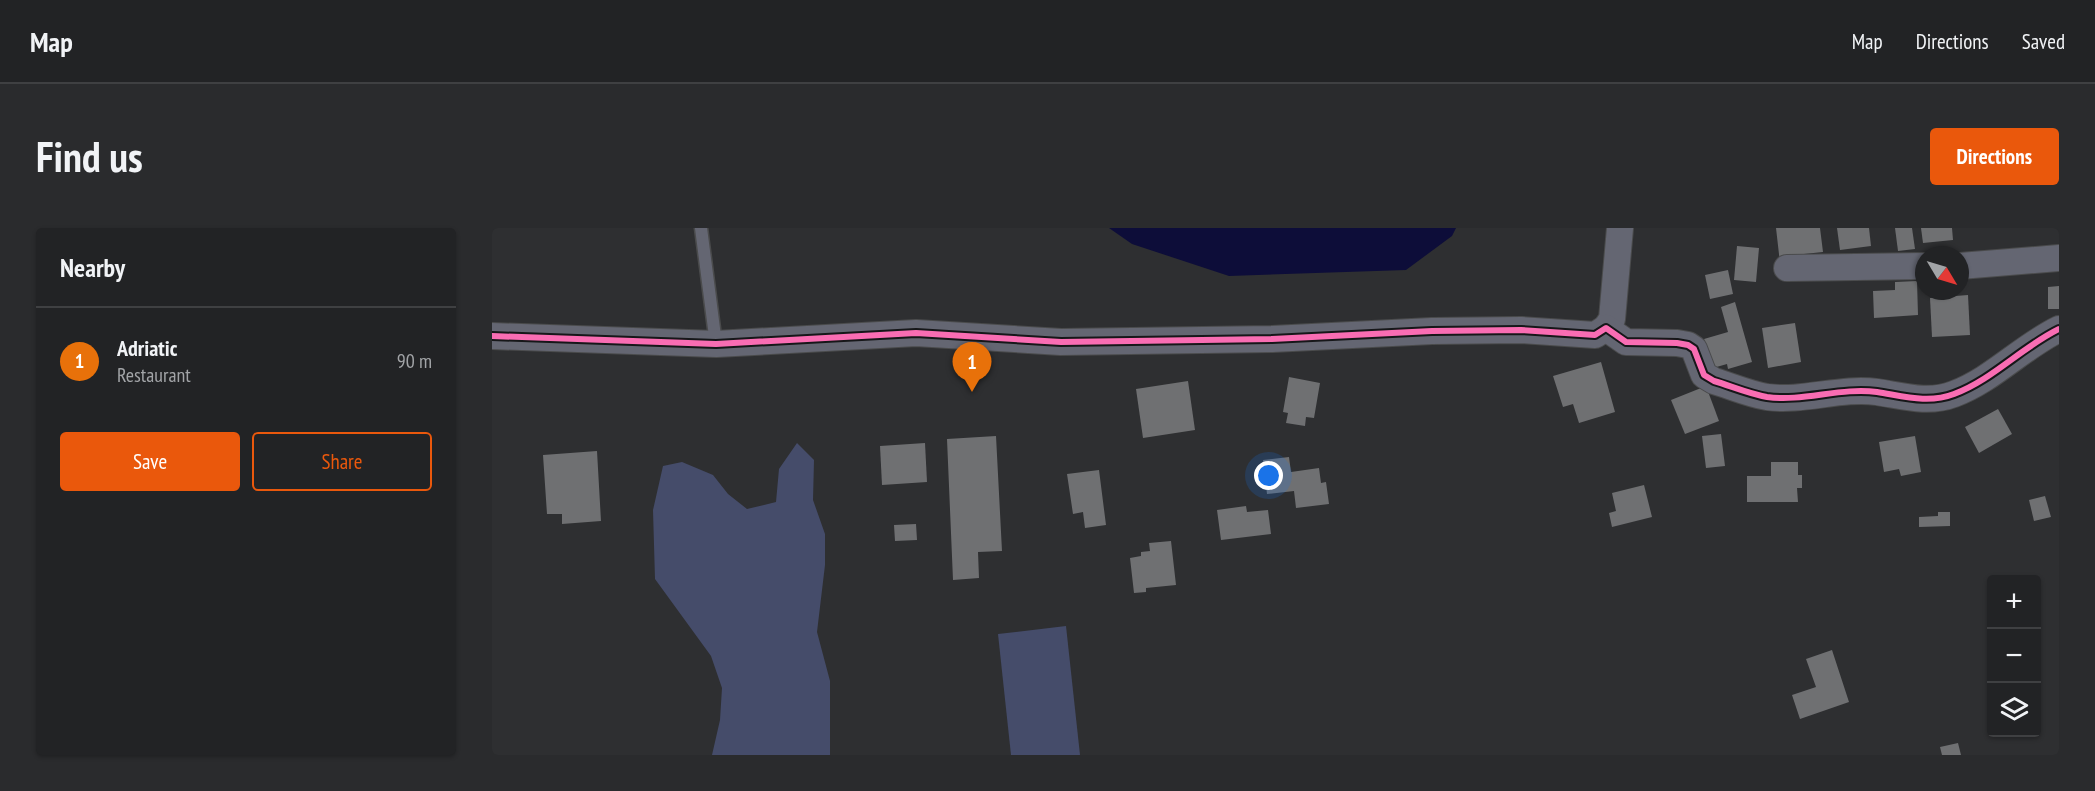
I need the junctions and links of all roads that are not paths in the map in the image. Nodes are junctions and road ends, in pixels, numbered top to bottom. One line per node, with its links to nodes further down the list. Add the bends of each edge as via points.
1 (701, 228): 10 (lane)
2 (1620, 228): 7 (street, via 1612,319)
3 (2059, 258): 4 (street)
4 (1969, 265)
5 (1915, 266): 6 (street)
6 (1787, 268)
7 (1606, 328): 8 (street, via 1626,342 1688,345 1694,349 1704,375 1765,397 1875,392 1922,400 1956,393); 10 (street, via 1595,335 1521,330 1432,331 1272,339 1061,342 916,333)
8 (2059, 329)
9 (492, 336): 10 (street)
10 (716, 344)

